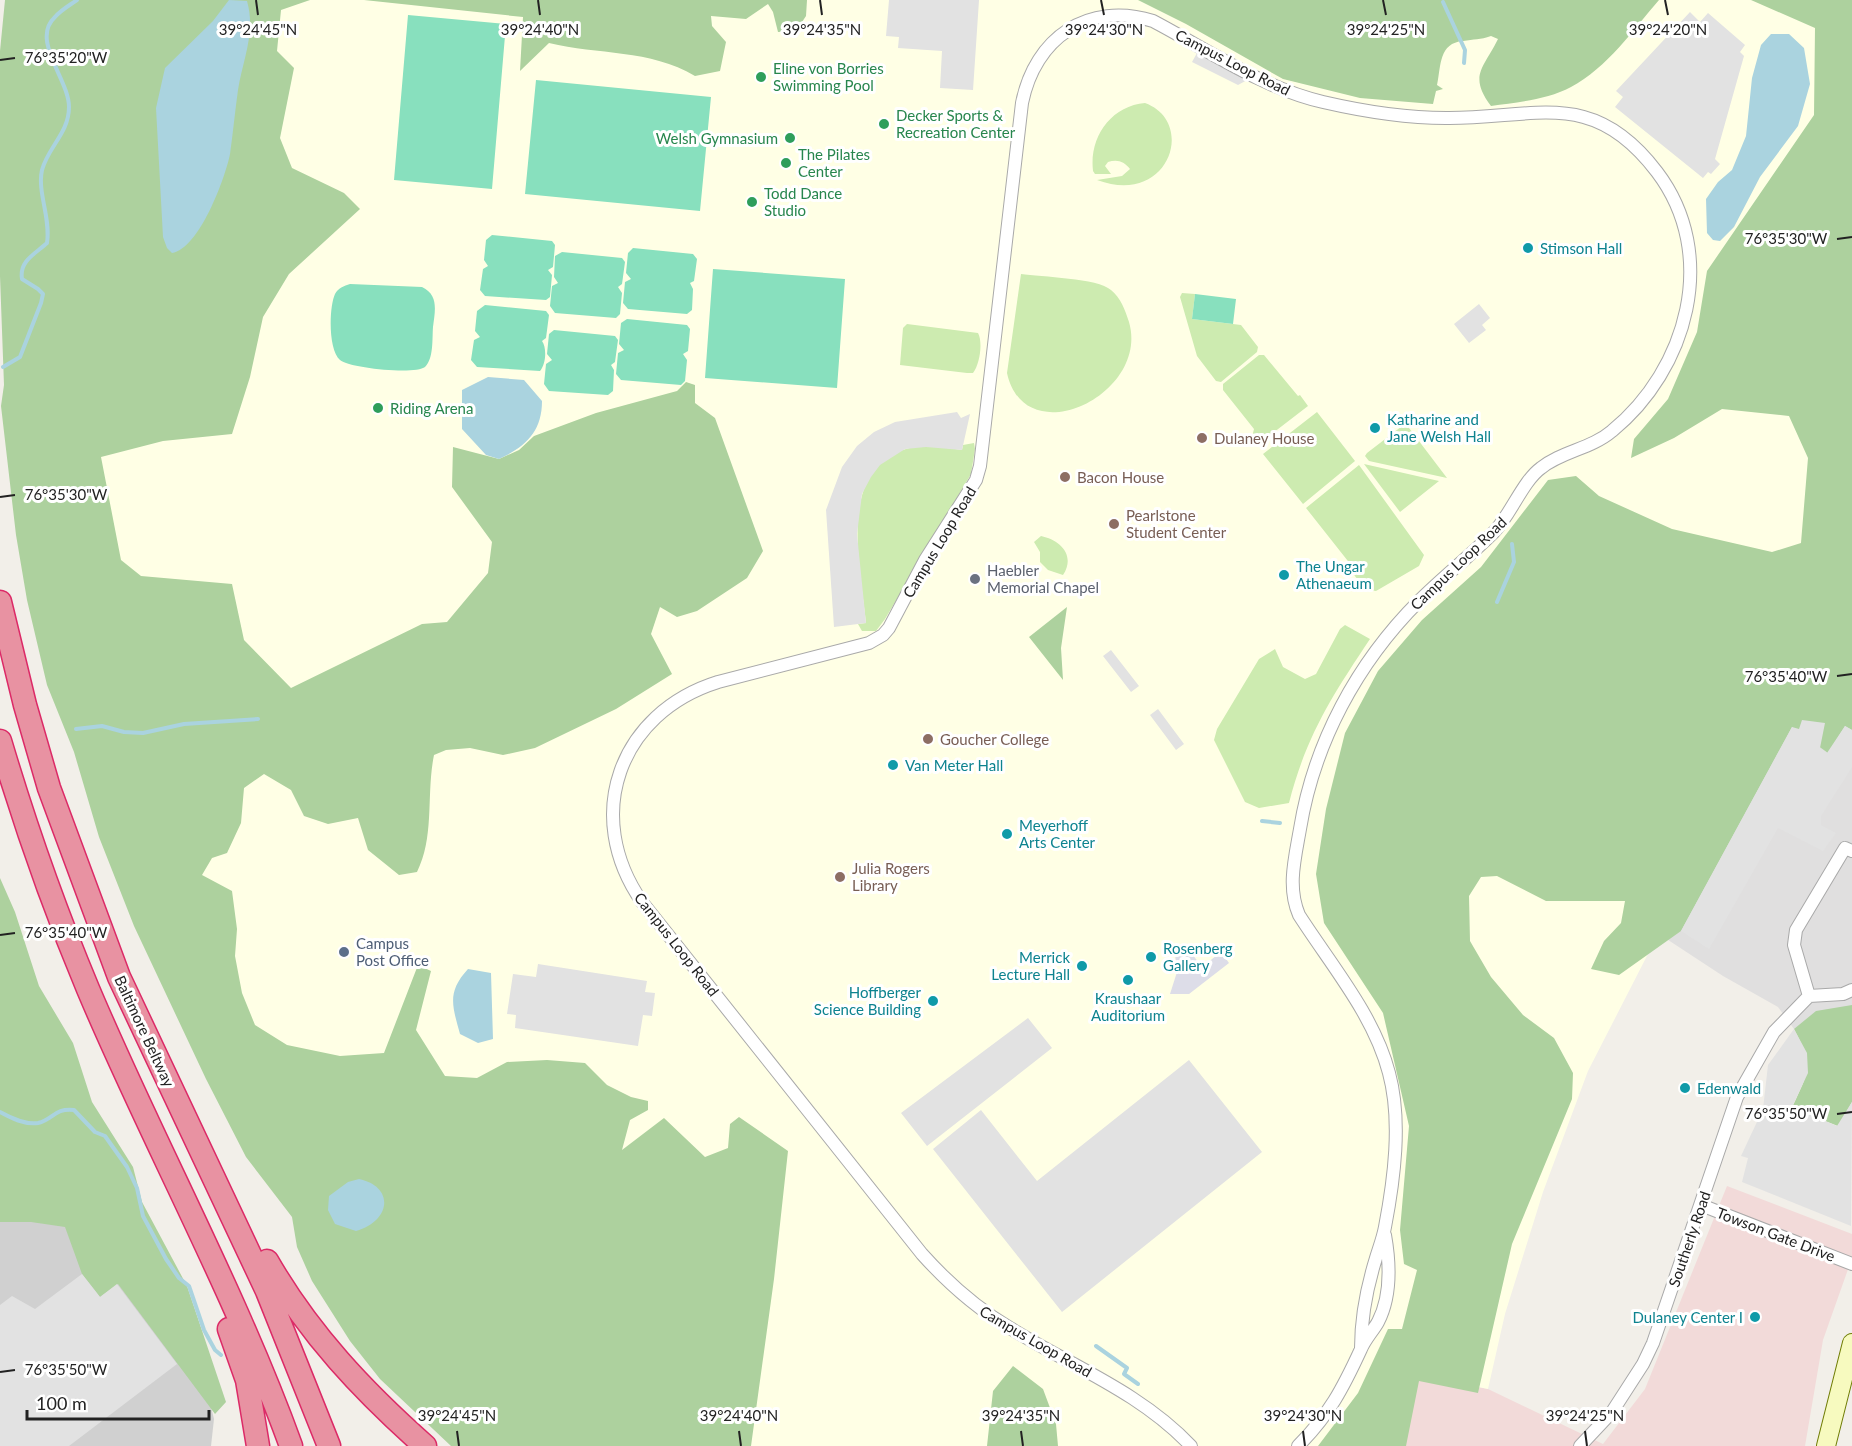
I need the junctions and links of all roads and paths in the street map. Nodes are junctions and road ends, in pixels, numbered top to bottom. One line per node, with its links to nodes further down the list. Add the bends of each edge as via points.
1 (0, 602): 7 (highway, Baltimore Beltway, via 25,705 75,864 119,977)
2 (0, 741): 4 (highway, via 43,877)
3 (1852, 851): 6 (street, via 1845,848 1796,930 1794,945)
4 (88, 990): 13 (highway, via 236,1346 247,1380); 14 (highway, via 236,1307)
5 (1852, 990): 6 (street)
6 (1809, 996): 8 (street, Southerly Road, via 1760,1054 1737,1097)
7 (186, 1120): 15 (highway, Baltimore Beltway, via 267,1291); 16 (highway, via 310,1329 364,1390)
8 (1701, 1205): 10 (street, Towson Gate Drive); 19 (street, Southerly Road, via 1643,1364 1612,1412)
9 (1385, 1231): 12 (street, Campus Loop Road, via 1361,1324); 12 (street, Campus Loop Road, via 1390,1264 1388,1284 1379,1321); 17 (street, Campus Loop Road, via 1394,1154 1390,1075 1368,1021 1299,915 1293,898 1296,854 1313,774 1343,701 1395,627 1501,524 1539,469 1610,433 1662,376 1677,345 1687,310 1690,264 1685,230 1674,198 1648,161 1617,133 1580,115 1537,111 1447,118 1323,102 1248,73 1153,21 1120,14 1094,18 1071,28 1047,48 1031,71 1026,86 980,466 976,480 925,560 889,628 869,643 718,682 678,699 657,715 627,757 613,801 612,825 620,864 642,902 941,1275 992,1317 1133,1398)
10 (1852, 1264)
11 (1852, 1343): 20 (main road)
12 (1361, 1348): 18 (street, Campus Loop Road, via 1331,1409)
13 (258, 1446)
14 (291, 1446)
15 (329, 1446)
16 (425, 1446)
17 (1191, 1446)
18 (1298, 1446)
19 (1580, 1446)
20 (1826, 1446)

